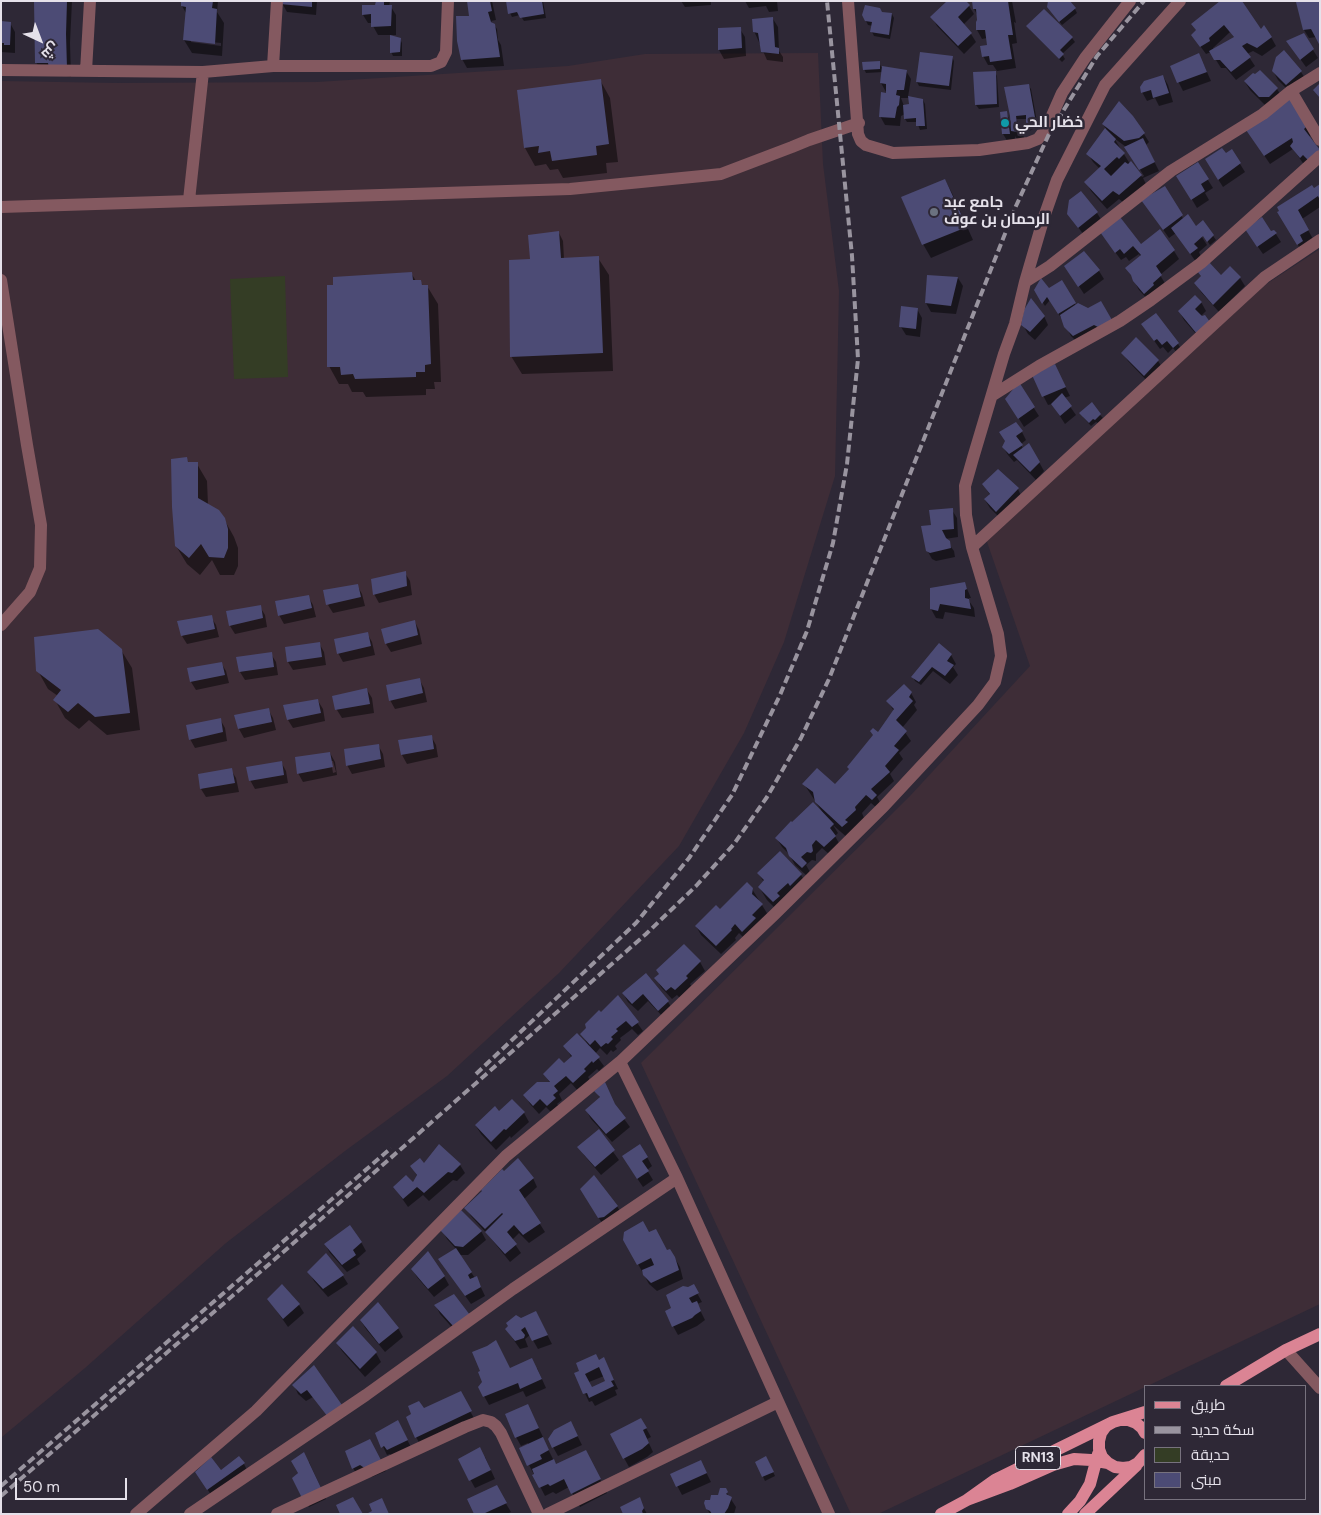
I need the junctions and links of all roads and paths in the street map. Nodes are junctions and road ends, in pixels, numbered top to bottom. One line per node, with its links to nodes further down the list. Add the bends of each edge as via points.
1 (90, 1): 9 (street)
2 (277, 1): 7 (street)
3 (448, 1): 7 (street, via 446,52 441,62 431,66)
4 (848, 1): 13 (street)
5 (1130, 1): 13 (street, via 1085,58 1062,93 1047,126 1038,138 1028,143 979,150 893,153 861,142)
6 (1180, 1): 20 (street, via 1105,85 1057,180)
7 (273, 66): 10 (street)
8 (1, 70): 9 (street)
9 (86, 70): 10 (street)
10 (203, 72): 16 (street)
11 (1320, 72): 12 (street)
12 (1291, 90): 14 (street); 20 (street, via 1263,114 1172,172 1050,266)
13 (858, 123): 16 (street, via 721,174 570,188)
14 (1320, 140)
15 (1320, 156): 21 (street, via 1201,263 1151,300)
16 (189, 200): 17 (street)
17 (1, 207)
18 (1320, 240): 22 (street, via 1265,277)
19 (1, 280): 23 (street, via 41,525 40,568 30,592)
20 (1024, 282): 21 (street, via 1015,324)
21 (992, 395): 22 (street, via 966,486 966,515)
22 (972, 547): 24 (street, via 998,634 1001,656 995,682 978,705 884,806)
23 (1, 625)
24 (620, 1062): 25 (street); 37 (street, via 506,1156 256,1411)
25 (677, 1178): 30 (street); 38 (street)
26 (1320, 1334): 27 (main road)
27 (1286, 1350): 28 (main road); 29 (street)
28 (1228, 1385)
29 (1320, 1388)
30 (778, 1402): 41 (street); 42 (street)
31 (1144, 1412): 32 (main road, RN13)
32 (1113, 1422): 33 (main road, via 1128,1420); 34 (main road, via 1101,1433); 36 (main road, RN13, via 995,1480)
33 (1144, 1431)
34 (1101, 1458): 35 (main road, via 1123,1468 1131,1467); 36 (main road, via 1074,1459 1053,1465); 44 (main road, via 1080,1501)
35 (1143, 1458): 45 (main road)
36 (967, 1500): 43 (main road, RN13)
37 (136, 1514)
38 (190, 1514)
39 (277, 1514): 40 (street, via 483,1420 496,1426 501,1433)
40 (540, 1514)
41 (548, 1514)
42 (829, 1514)
43 (941, 1514)
44 (1068, 1514)
45 (1085, 1514)

